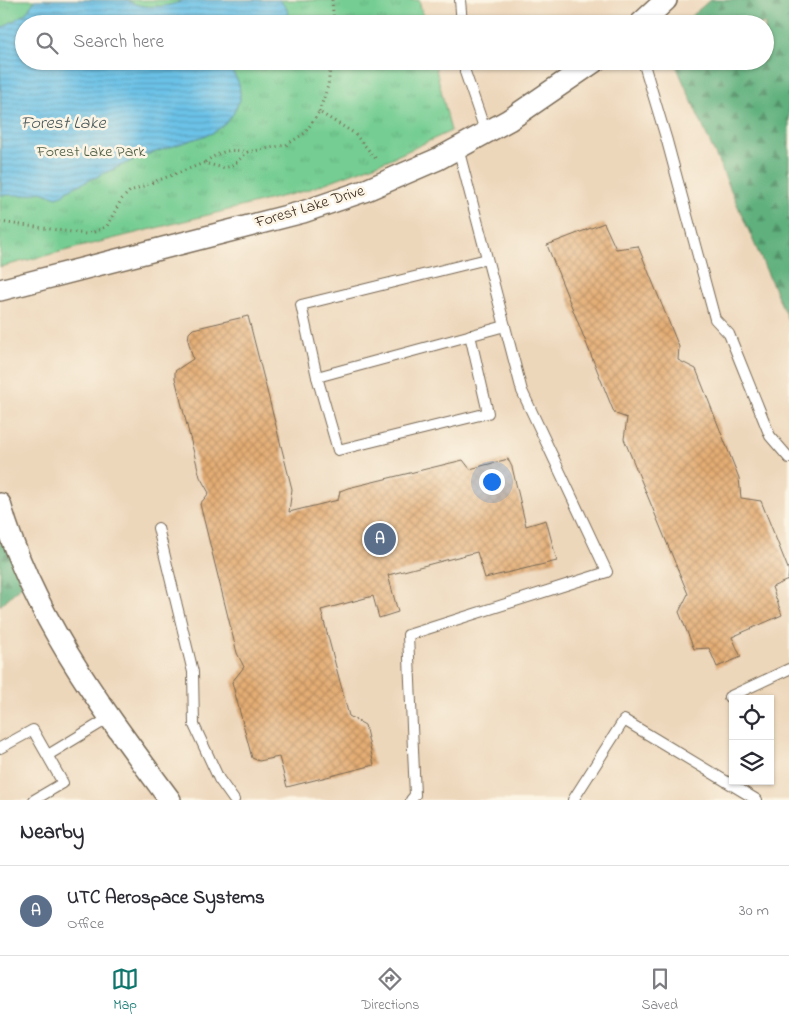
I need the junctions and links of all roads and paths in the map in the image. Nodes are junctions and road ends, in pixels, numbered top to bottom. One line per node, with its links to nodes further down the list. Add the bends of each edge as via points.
1 (332, 0): 4 (path)
2 (460, 0): 5 (lane)
3 (666, 0): 6 (street)
4 (333, 15)
5 (461, 15)
6 (650, 15)
7 (330, 70): 11 (path)
8 (465, 70): 12 (lane)
9 (582, 70): 12 (street, Forest Lake Drive)
10 (646, 70): 23 (lane, via 715,319 730,334 770,436)
11 (319, 112): 14 (path, via 305,133 286,145); 16 (path, via 354,133 372,152)
12 (486, 133): 13 (street, Forest Lake Drive)
13 (458, 148): 16 (street, Forest Lake Drive); 18 (lane)
14 (248, 152): 15 (path, via 228,149); 15 (path, via 232,166 224,168)
15 (204, 163): 17 (path, via 130,191 112,220 97,232 86,234)
16 (390, 180): 19 (street, Forest Lake Drive, via 303,212)
17 (0, 222)
18 (487, 259): 20 (lane); 22 (lane, via 301,305)
19 (0, 290)
20 (504, 326): 21 (lane); 34 (lane, via 522,391 607,572 408,635 414,795)
21 (470, 335): 22 (lane); 22 (lane, via 488,413 338,450)
22 (317, 377)
23 (789, 458)
24 (0, 504): 28 (street, via 33,590 58,639)
25 (158, 528): 33 (lane, via 193,672 194,725 219,779)
26 (789, 669): 27 (lane)
27 (733, 695)
28 (110, 718): 30 (lane); 32 (street)
29 (0, 748): 30 (lane, via 34,730)
30 (48, 754): 31 (lane, via 63,783)
31 (34, 800)
32 (170, 800)
33 (234, 800)
34 (411, 800)
35 (573, 800): 36 (lane, via 624,720)
36 (757, 800)

